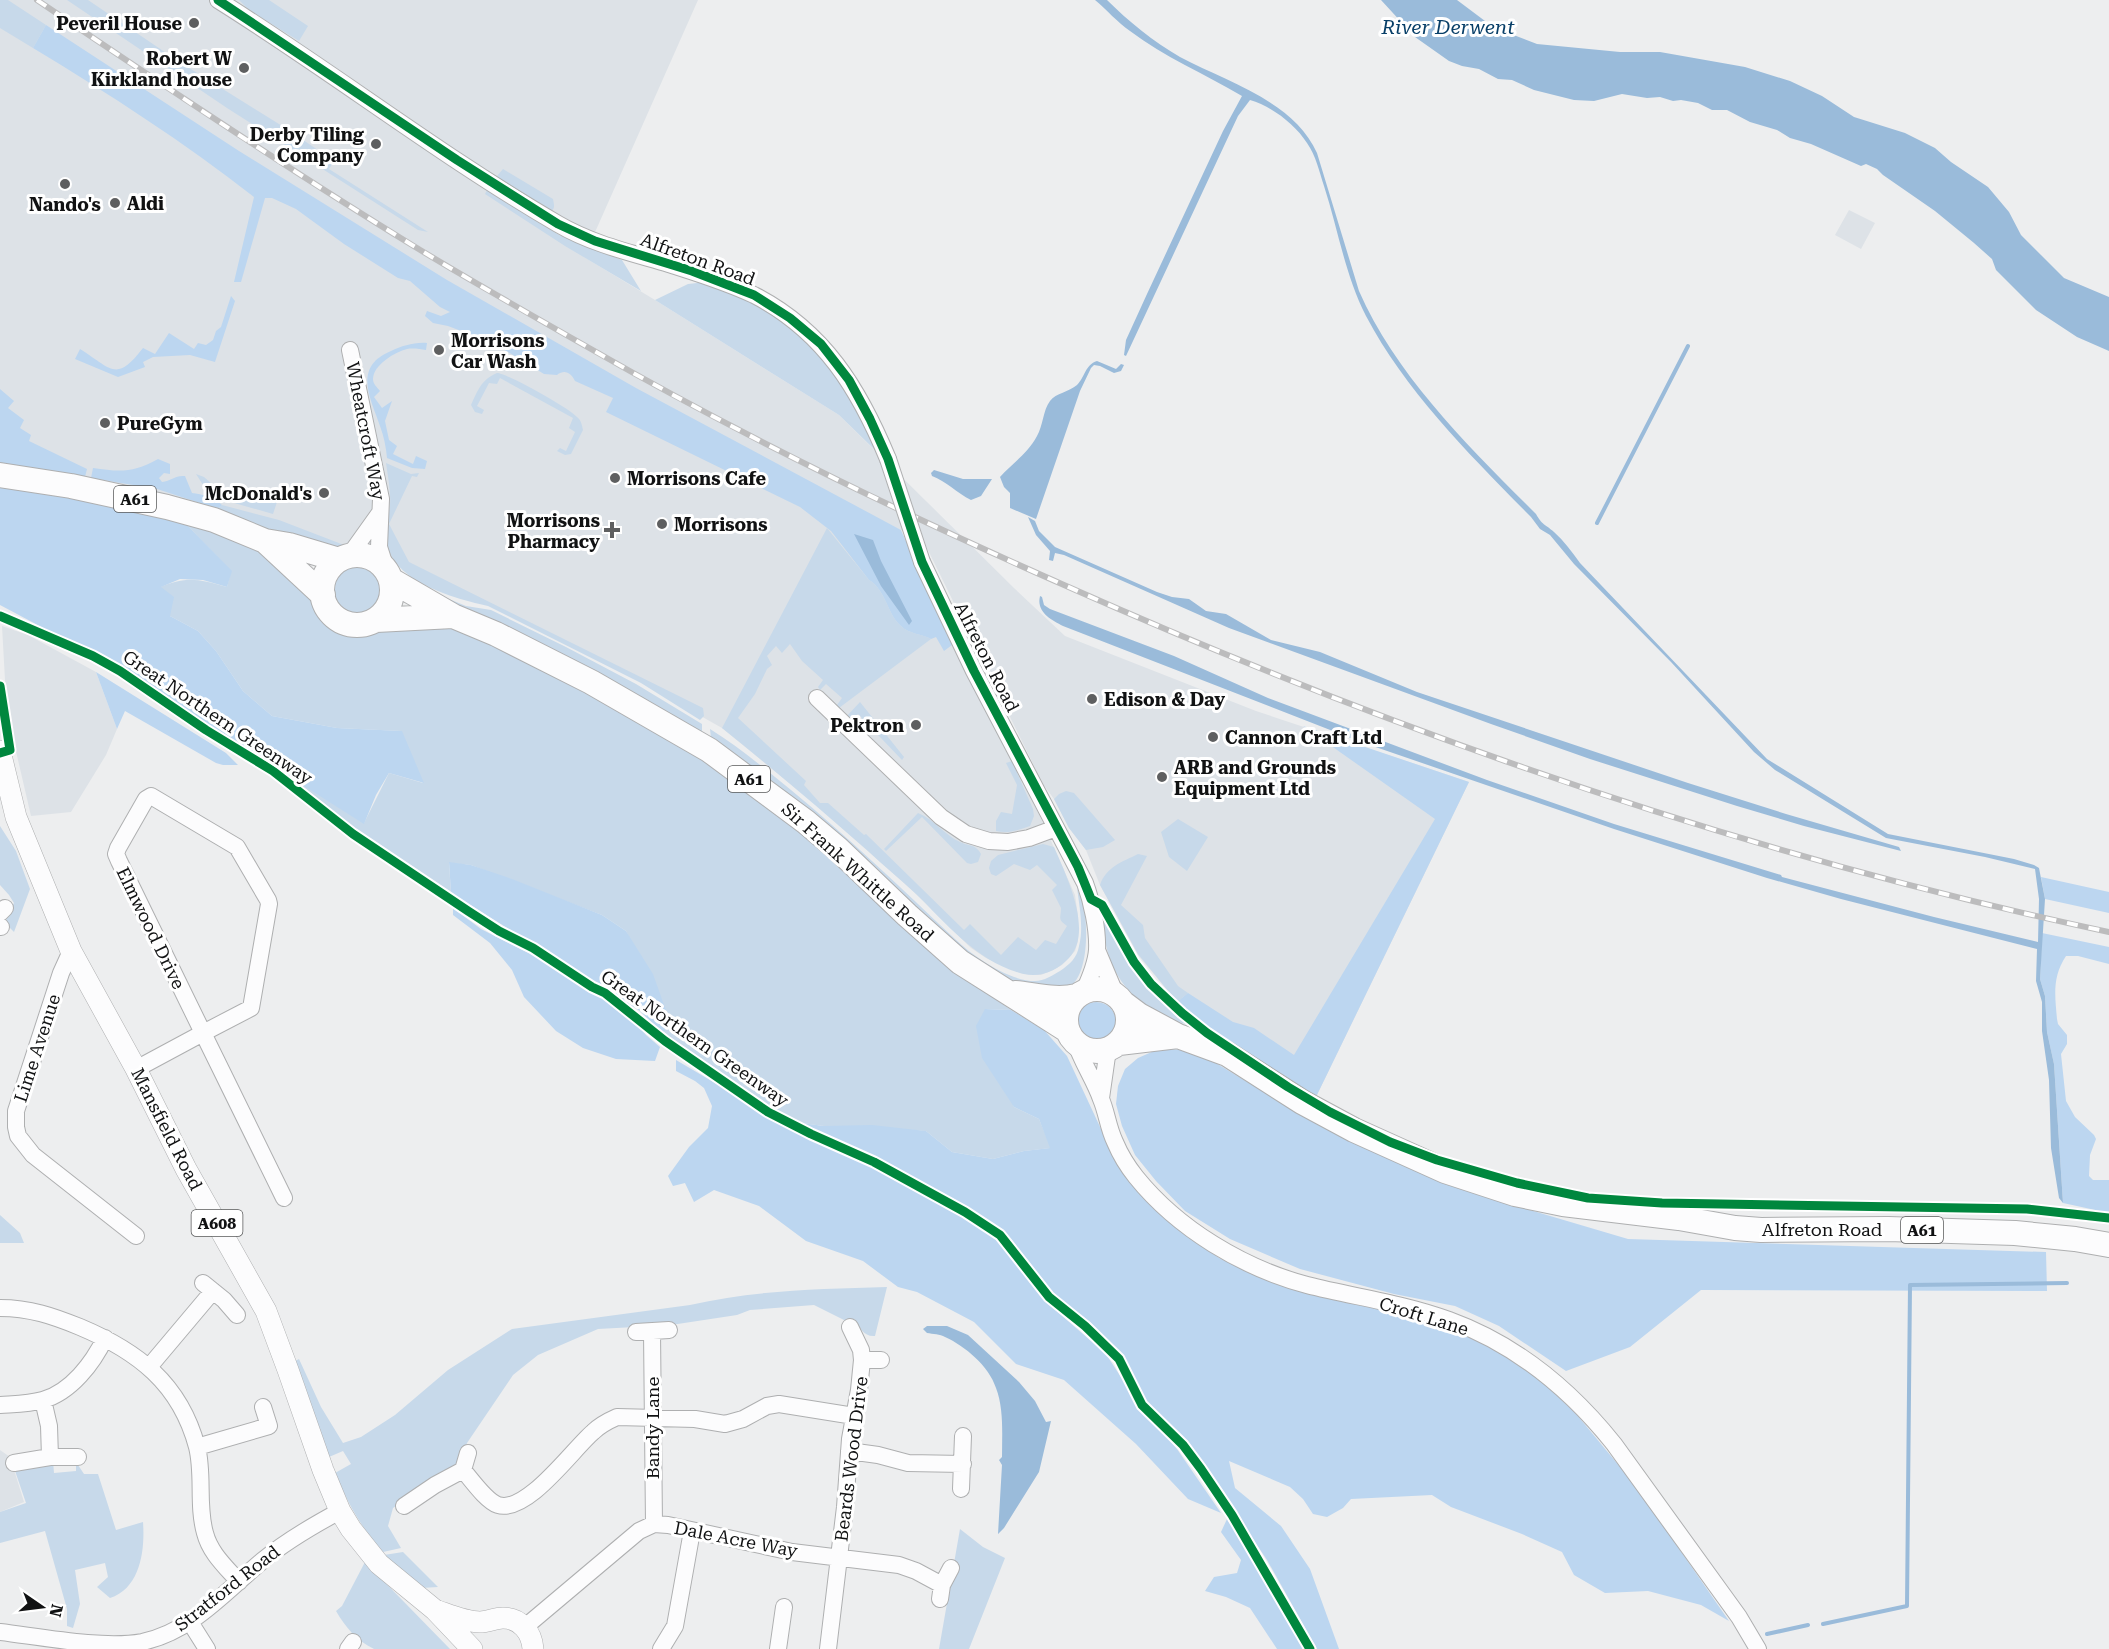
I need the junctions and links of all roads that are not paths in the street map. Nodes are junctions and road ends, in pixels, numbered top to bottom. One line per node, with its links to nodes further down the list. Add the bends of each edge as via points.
1 (218, 0): 15 (street, Alfreton Road, bridge, via 558,224 595,241 754,295 814,338 849,380 870,419 888,459 922,562)
2 (350, 350): 4 (street, Wheatcroft Way)
3 (0, 475): 5 (highway, A61, via 167,507 214,520)
4 (381, 511): 6 (street, Wheatcroft Way); 7 (street, Wheatcroft Way, via 379,547)
5 (265, 541): 6 (highway, A61); 8 (highway, A61)
6 (344, 558): 7 (highway, via 369,557); 8 (highway, via 331,566)
7 (388, 574): 9 (highway, Sir Frank Whittle Road / A61); 10 (highway, via 392,587 390,602)
8 (322, 595): 10 (highway, via 330,612 345,623)
9 (453, 616): 10 (highway, Sir Frank Whittle Road / A61); 18 (highway, Sir Frank Whittle Road / A61, via 591,682 709,750 822,836 960,962)
10 (376, 620)
11 (817, 698): 15 (street, via 940,817 966,834 1008,842)
12 (0, 751): 14 (main road, Mansfield Road / A608)
13 (0, 802): 14 (street)
14 (16, 817): 17 (main road, Mansfield Road / A608)
15 (1056, 828): 16 (street, Alfreton Road, via 1091,899)
16 (1097, 950): 19 (street, Alfreton Road, via 1092,973); 20 (street, Alfreton Road)
17 (71, 951): 25 (main road, Mansfield Road / A608); 30 (street, Lime Avenue, via 19,1100 16,1127 33,1155)
18 (1010, 992): 19 (highway, Sir Frank Whittle Road / A61, via 1054,998); 22 (highway, Sir Frank Whittle Road / A61)
19 (1080, 994): 20 (highway, via 1102,989); 22 (highway, via 1066,1018)
20 (1120, 999): 23 (highway, Alfreton Road / A61, via 1139,1015); 24 (highway, via 1126,1010 1126,1023 1124,1036)
21 (203, 1033): 21 (street, Elmwood Drive, via 251,1008 269,904 237,847 151,796 117,854); 25 (street, Elmwood Drive); 27 (street, Elmwood Drive)
22 (1071, 1035): 24 (highway, via 1093,1050); 26 (street, Croft Lane)
23 (1178, 1036): 24 (highway, Alfreton Road / A61); 28 (highway, Alfreton Road / A61, via 1227,1054 1354,1130 1482,1185 1548,1201)
24 (1114, 1046): 26 (street, Croft Lane)
25 (136, 1069): 54 (main road, Mansfield Road / A608, via 186,1169 266,1311)
26 (1101, 1098): 73 (street, Croft Lane, via 1114,1142 1135,1176 1161,1203 1211,1242 1256,1266 1304,1284 1449,1320 1507,1348 1554,1381 1614,1444)
27 (284, 1198)
28 (1679, 1218): 29 (highway, Alfreton Road / A61, via 1738,1214 1972,1216 2058,1221); 31 (highway, Alfreton Road / A61, via 1761,1230 1973,1231)
29 (2109, 1229)
30 (136, 1236)
31 (2109, 1245)
32 (0, 1308): 36 (street, via 45,1313)
33 (237, 1316): 39 (street, via 208,1287)
34 (850, 1327): 37 (street, Beards Wood Drive)
35 (652, 1331): 44 (street, Bandy Lane)
36 (105, 1338): 39 (street); 40 (street, via 75,1380)
37 (862, 1360): 38 (street, Beards Wood Drive); 43 (street, Beards Wood Drive)
38 (880, 1360)
39 (148, 1367): 46 (street, via 179,1402)
40 (43, 1400): 41 (street); 48 (street)
41 (0, 1405)
42 (263, 1407): 46 (street, via 269,1426)
43 (854, 1416): 44 (street, via 779,1404 725,1424); 47 (street, Beards Wood Drive)
44 (652, 1417): 53 (street, via 616,1417 606,1421 529,1495 509,1506 492,1502 465,1462); 55 (street, Bandy Lane)
45 (963, 1436): 51 (street)
46 (197, 1447): 59 (street, via 205,1534 216,1556)
47 (849, 1451): 51 (street, via 908,1463); 57 (street, Beards Wood Drive)
48 (50, 1457): 49 (street); 50 (street)
49 (78, 1457)
50 (14, 1463)
51 (963, 1464): 52 (street)
52 (961, 1489)
53 (404, 1506)
54 (340, 1511): 59 (street, Stratford Road, via 288,1541); 61 (main road, Mansfield Road / A608, via 379,1564)
55 (654, 1524): 56 (street, Dale Acre Way); 64 (street, Dale Acre Way, via 639,1531)
56 (692, 1531): 57 (street, Dale Acre Way, via 792,1552); 70 (street, via 675,1626)
57 (839, 1557): 58 (street, Dale Acre Way, via 899,1565 916,1571 941,1592); 72 (street, Beards Wood Drive)
58 (951, 1568)
59 (239, 1582): 63 (street, Stratford Road)
60 (784, 1607): 71 (street)
61 (435, 1610): 62 (main road, A608, via 468,1621); 68 (main road, A608)
62 (490, 1621): 64 (main road, via 511,1619); 68 (main road, via 480,1629)
63 (190, 1622): 66 (street, Stratford Road); 67 (street)
64 (525, 1627): 69 (main road)
65 (0, 1632): 66 (street, Stratford Road)
66 (126, 1647)
67 (207, 1649)
68 (473, 1649)
69 (532, 1649)
70 (661, 1649)
71 (778, 1649)
72 (828, 1649)
73 (1758, 1649)

